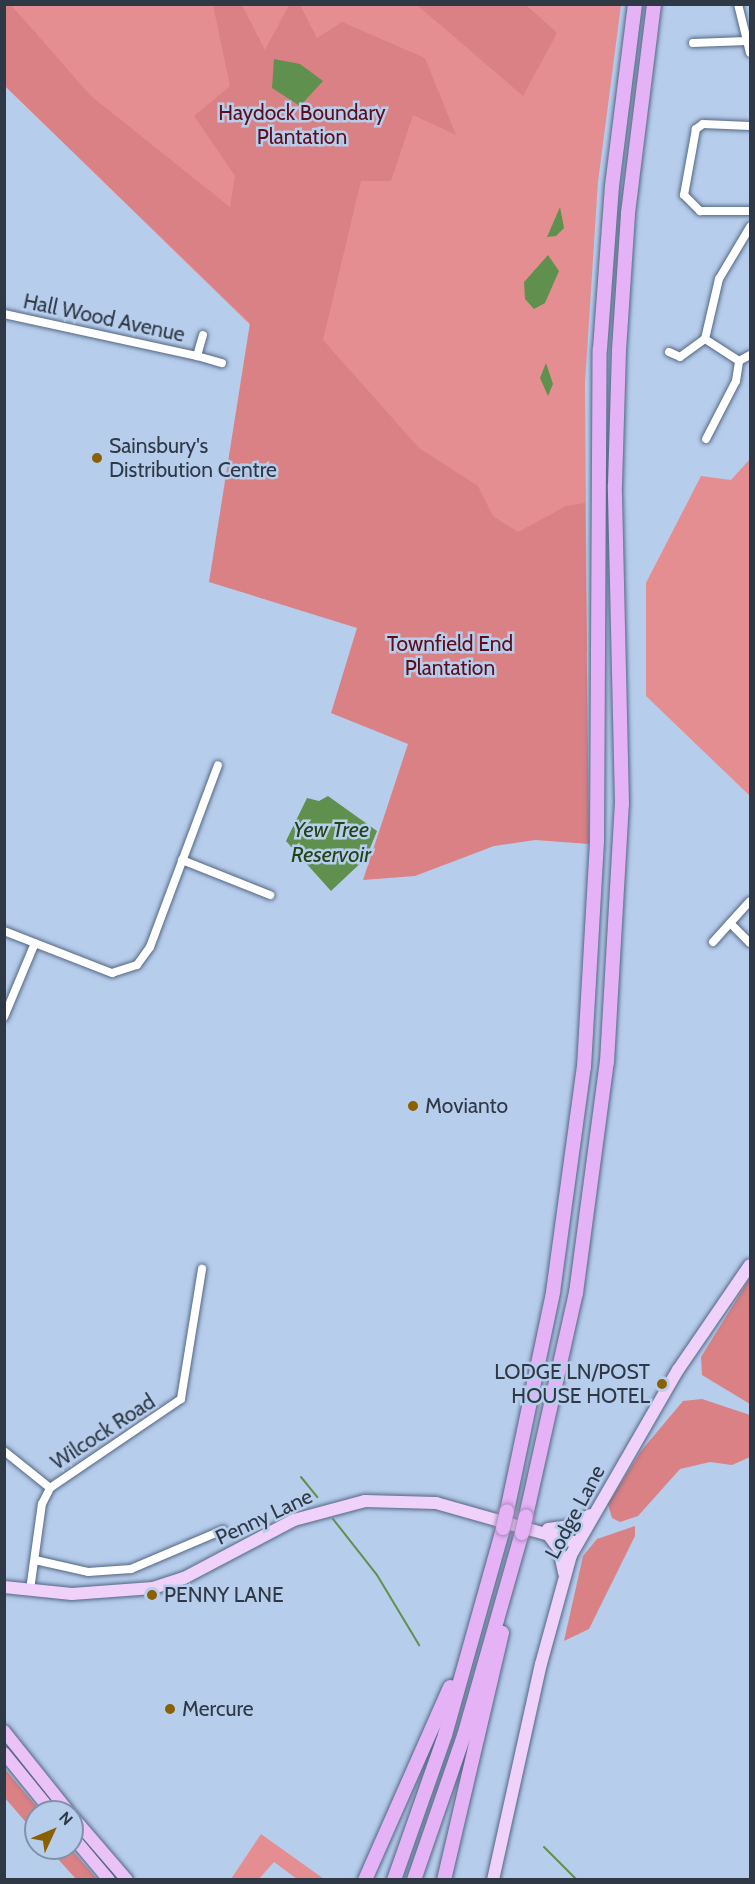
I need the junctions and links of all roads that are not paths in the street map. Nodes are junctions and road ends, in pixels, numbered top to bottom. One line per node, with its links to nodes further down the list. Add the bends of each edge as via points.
1 (635, 4): 44 (highway, bridge, via 612,186 600,349 597,841 584,1067 553,1292 503,1528)
2 (654, 4): 40 (highway, bridge, via 628,213 619,350 615,486 622,804 608,1062 576,1293)
3 (738, 4): 4 (street)
4 (747, 41): 5 (street); 6 (street)
5 (693, 43)
6 (750, 53)
7 (750, 126): 8 (street, via 703,124 696,129 684,195 700,212)
8 (750, 211)
9 (750, 227): 12 (street, via 719,279)
10 (4, 314): 15 (street, Hall Wood Avenue)
11 (203, 335): 15 (street, Hall Wood Avenue)
12 (705, 339): 13 (street, via 680,357); 16 (street)
13 (669, 352)
14 (750, 355): 16 (street)
15 (197, 356): 17 (street, Hall Wood Avenue)
16 (739, 361): 18 (street, via 736,381)
17 (222, 363)
18 (706, 439)
19 (218, 765): 20 (street)
20 (182, 860): 21 (street); 26 (street, via 150,947 127,972 112,973)
21 (270, 895)
22 (750, 901): 23 (street)
23 (730, 923): 25 (street); 27 (street)
24 (4, 931): 26 (street)
25 (713, 942)
26 (35, 943): 28 (street)
27 (750, 943)
28 (4, 1017)
29 (750, 1265): 33 (main road, Lodge Lane, via 678,1370)
30 (201, 1269): 32 (street, Wilcock Road, via 181,1399)
31 (4, 1451): 32 (street)
32 (50, 1488): 39 (street, Wilcock Road, via 42,1504)
33 (593, 1513): 34 (main road, via 572,1526); 38 (main road, Lodge Lane)
34 (541, 1529): 38 (main road, Penny Lane); 41 (main road, via 556,1543); 43 (main road, Penny Lane, via 436,1503 366,1501 294,1520 184,1578 153,1588 105,1594)
35 (223, 1530): 36 (street)
36 (213, 1535): 37 (street); 39 (street, via 131,1569 87,1572)
37 (218, 1543)
38 (577, 1543): 41 (main road, Lodge Lane)
39 (35, 1560): 43 (street, Wilcock Road)
40 (512, 1572): 55 (highway); 56 (highway, via 494,1680)
41 (564, 1574): 57 (main road, Lodge Lane)
42 (4, 1587): 43 (main road, Penny Lane)
43 (30, 1590)
44 (468, 1647): 53 (highway); 54 (highway, via 445,1735)
45 (4, 1731): 48 (highway)
46 (4, 1753): 47 (highway)
47 (42, 1800)
48 (59, 1800)
49 (84, 1830): 52 (highway)
50 (84, 1850): 51 (highway)
51 (110, 1880)
52 (127, 1880)
53 (364, 1880)
54 (394, 1880)
55 (414, 1880)
56 (444, 1880)
57 (493, 1880)

